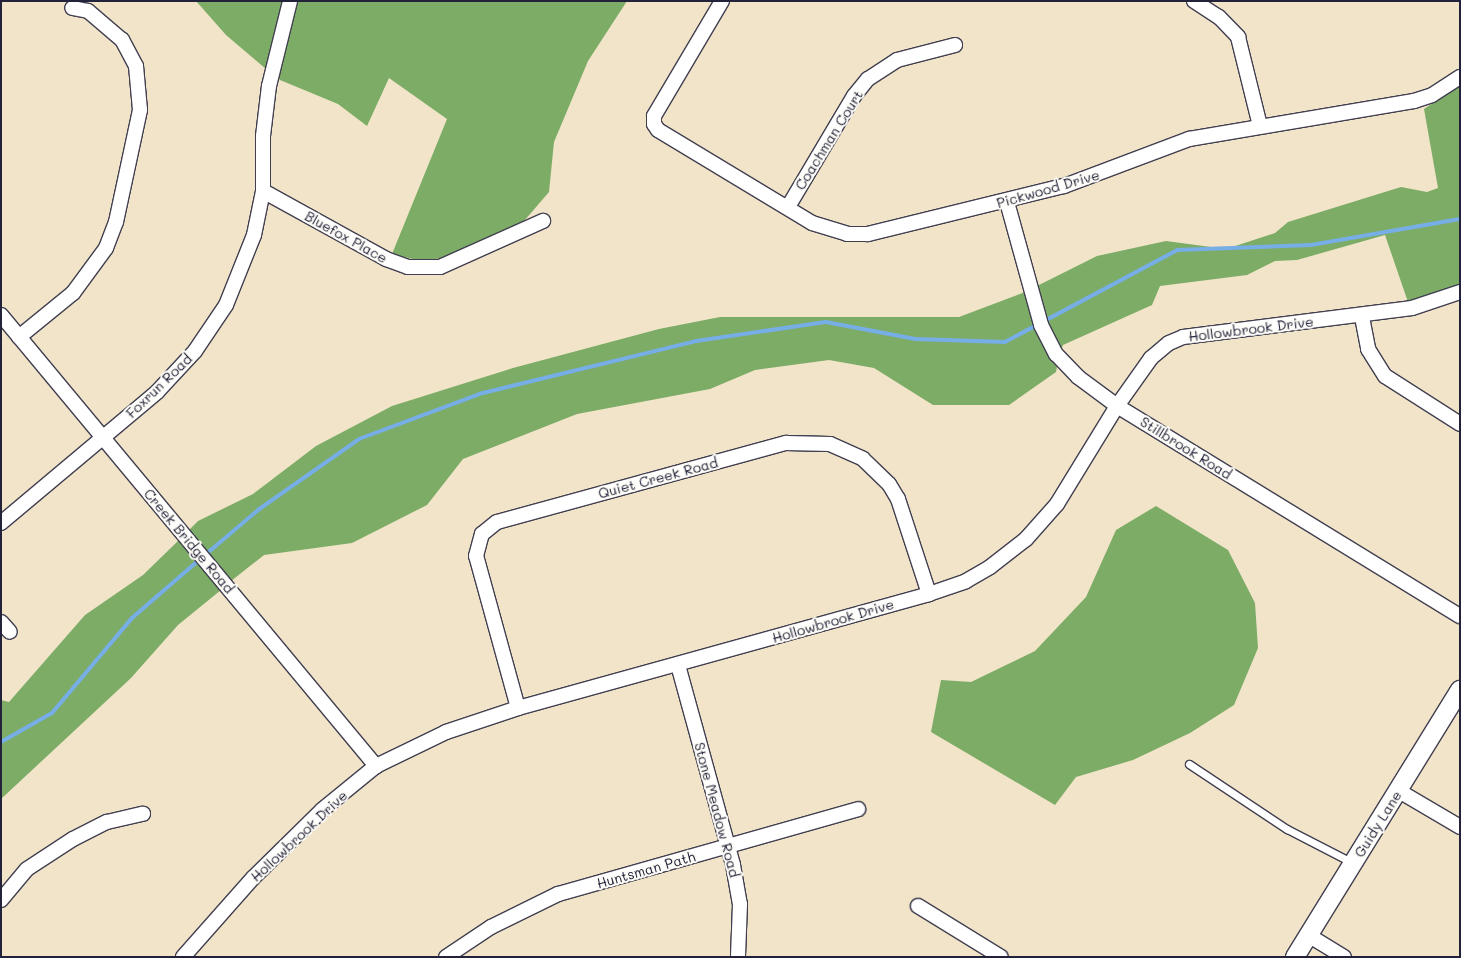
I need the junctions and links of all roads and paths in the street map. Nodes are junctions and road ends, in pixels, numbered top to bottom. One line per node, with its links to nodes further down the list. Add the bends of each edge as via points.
1 (290, 1): 8 (street, Foxrun Road, via 269,86 263,136)
2 (722, 1): 10 (street, Pickwood Drive, via 654,116 654,124 658,130)
3 (1194, 1): 7 (street, via 1219,16 1238,37)
4 (72, 8): 15 (street, via 98,17 126,46 140,80 140,110 116,222 106,248 78,288)
5 (955, 45): 10 (street, Coachman Court, via 897,60 868,80 854,96)
6 (1460, 77): 7 (street, Pickwood Drive, via 1432,96 1414,102)
7 (1260, 126): 9 (street, Pickwood Drive, via 1189,140 1064,186)
8 (263, 191): 11 (street, Bluefox Place, via 386,259 416,268 440,267); 18 (street, Foxrun Road, via 254,235 238,281 211,329 177,372)
9 (1008, 202): 10 (street, Pickwood Drive, via 854,234 812,223); 16 (street, Stillbrook Road, via 1049,344 1078,377)
10 (788, 207)
11 (543, 222)
12 (1460, 292): 14 (street, Hollowbrook Drive, via 1412,308)
13 (1, 315): 15 (street, Creek Bridge Road)
14 (1362, 317): 16 (street, Hollowbrook Drive, via 1184,337 1151,358); 17 (street, via 1368,349 1385,376)
15 (19, 337): 18 (street, Creek Bridge Road)
16 (1117, 406): 20 (street, Hollowbrook Drive, via 1057,504 1026,539 974,576); 21 (street, Stillbrook Road)
17 (1460, 424)
18 (103, 438): 19 (street, Foxrun Road); 26 (street, Creek Bridge Road)
19 (1, 523)
20 (930, 594): 22 (street, Hollowbrook Drive); 24 (street, Quiet Creek Road, via 898,499 889,484 863,459 830,444 786,443 498,522 482,534 476,556)
21 (1460, 616)
22 (678, 665): 24 (street, Hollowbrook Drive); 31 (street, Stone Meadow Road)
23 (1460, 690): 27 (street, Guidy Lane)
24 (518, 708): 26 (street, Hollowbrook Drive, via 446,732)
25 (1189, 764): 32 (lane, via 1287,829)
26 (376, 766): 36 (street, Hollowbrook Drive, via 322,810 267,864)
27 (1399, 791): 30 (street); 32 (street, Guidy Lane)
28 (858, 809): 31 (street, Huntsman Path)
29 (143, 814): 33 (street, via 107,822 73,839 27,870)
30 (1460, 827)
31 (729, 847): 37 (street, Huntsman Path, via 558,894 490,927); 38 (street, Stone Meadow Road, via 740,904)
32 (1353, 863): 35 (street, Guidy Lane)
33 (1, 900)
34 (918, 906): 39 (street)
35 (1308, 935): 40 (street, Guidy Lane); 41 (street)
36 (183, 957)
37 (446, 957)
38 (738, 957)
39 (1002, 957)
40 (1295, 957)
41 (1344, 957)

